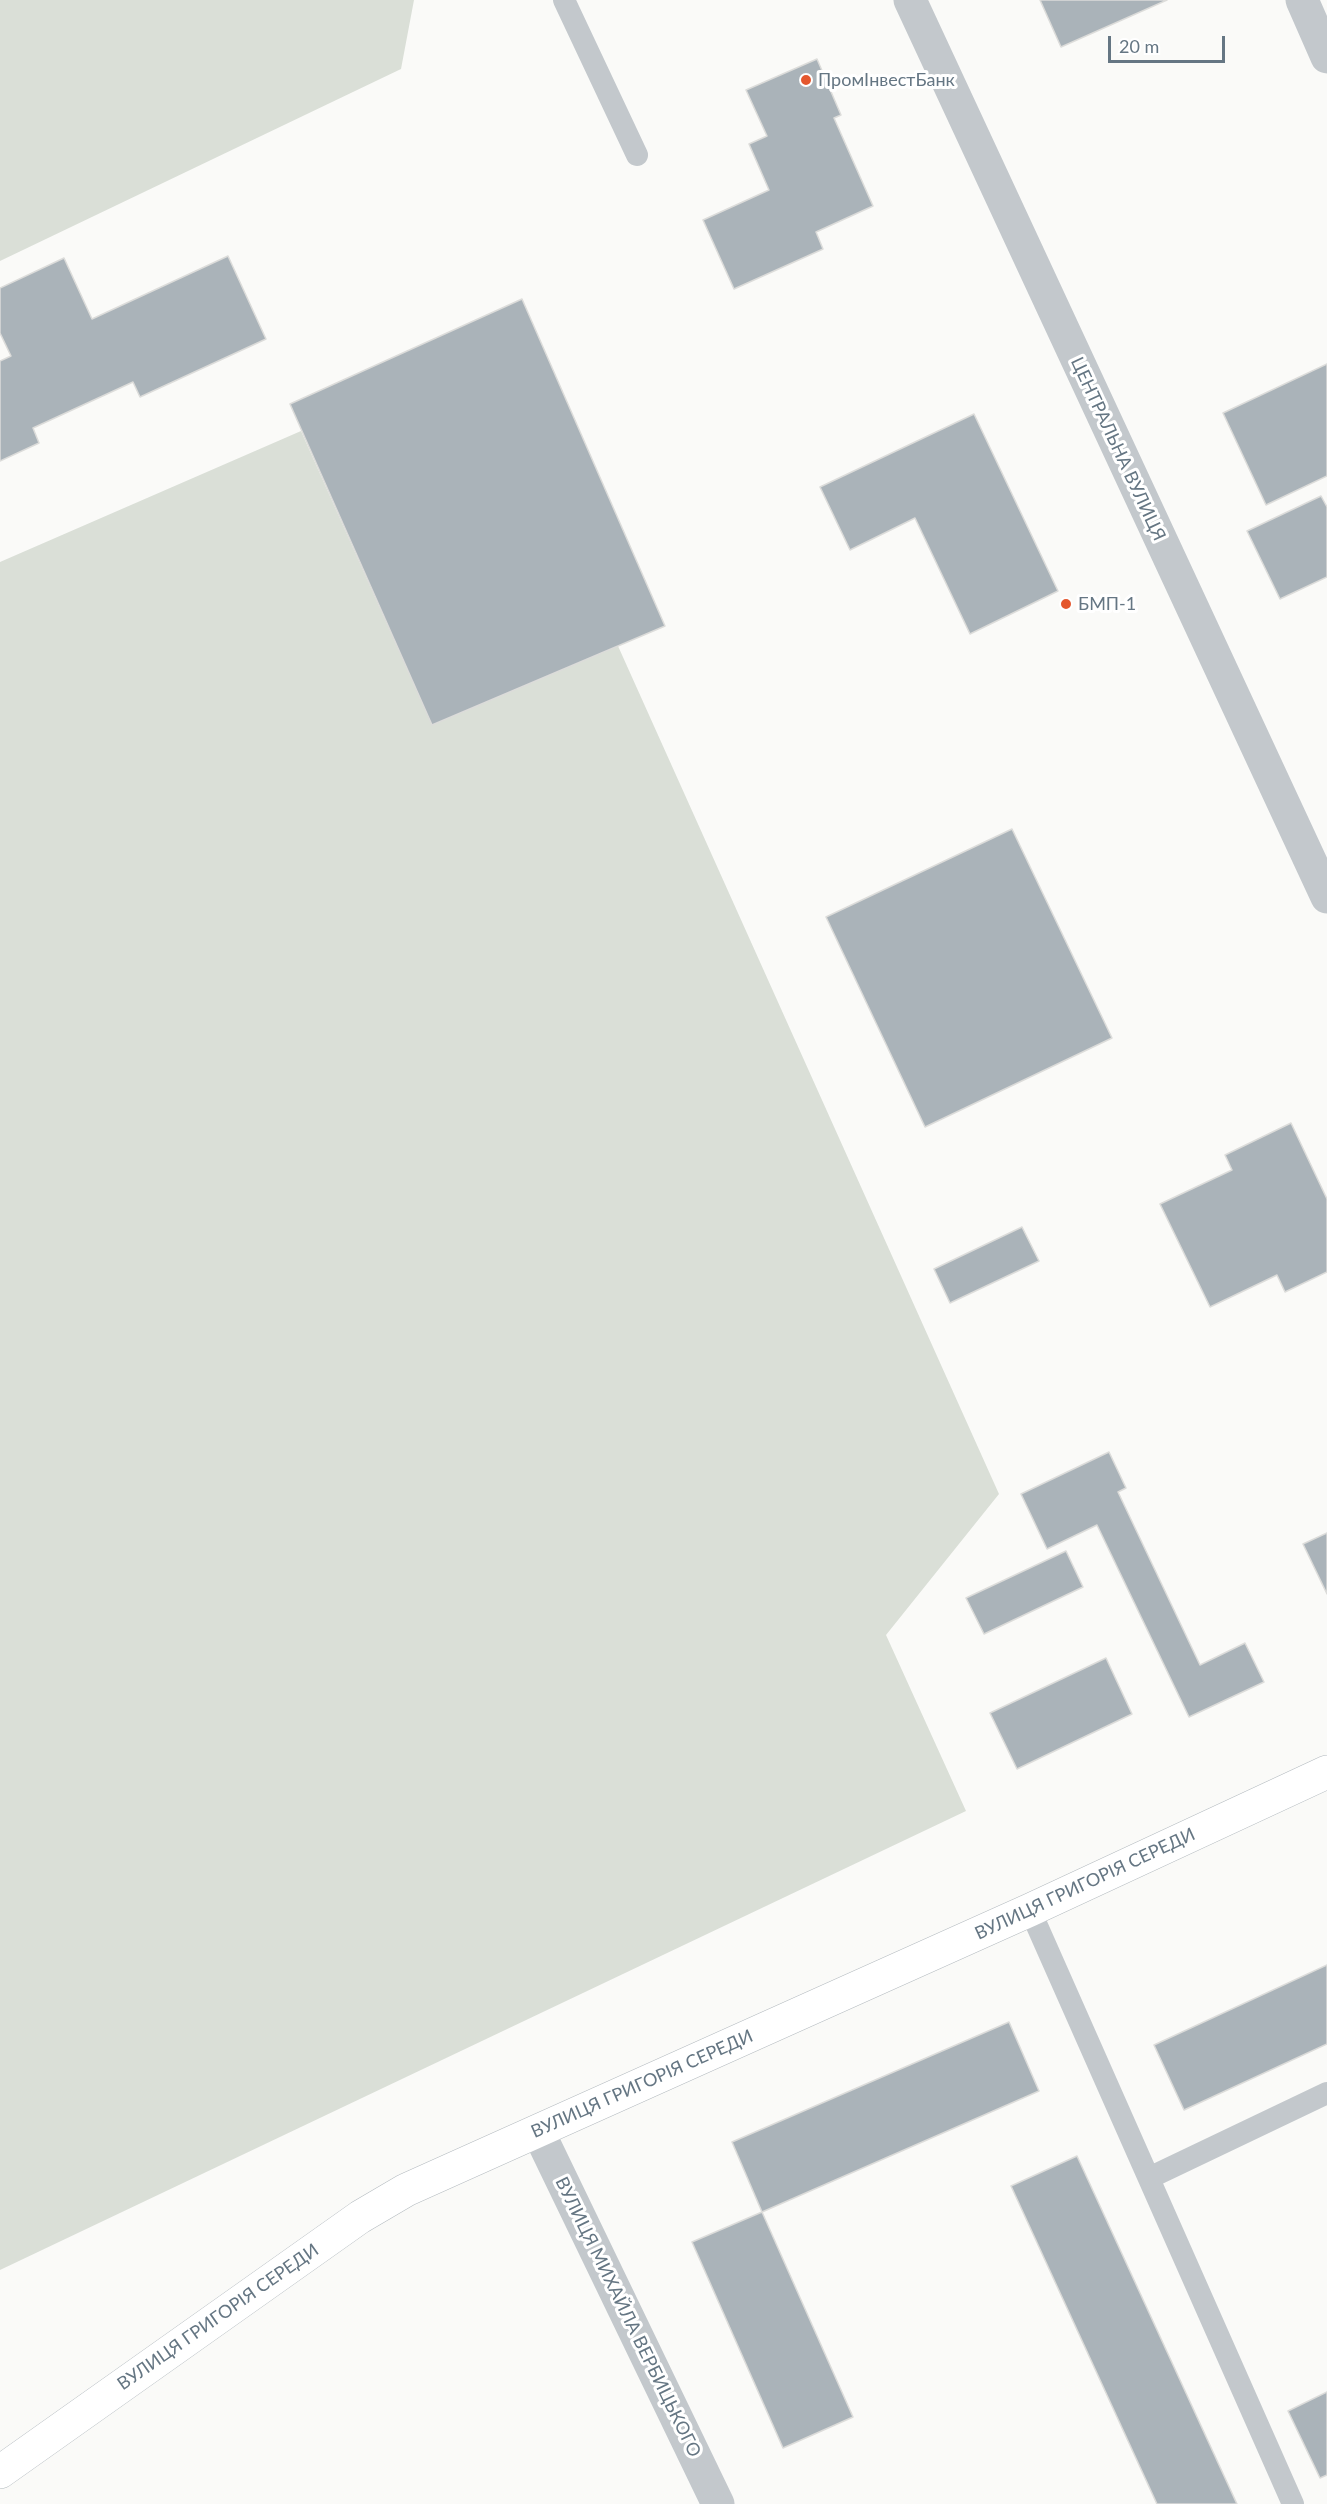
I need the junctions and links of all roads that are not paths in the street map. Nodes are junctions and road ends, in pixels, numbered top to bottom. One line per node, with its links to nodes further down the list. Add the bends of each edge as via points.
1 (564, 0): 5 (lane)
2 (910, 0): 6 (street, ЦЕНТРАЛЬНА ВУЛИЦЯ)
3 (1302, 0): 4 (street)
4 (1327, 57)
5 (637, 155)
6 (1327, 897)
7 (1327, 1772): 8 (street, ВУЛИЦЯ ГРИГОРІЯ СЕРЕДИ)
8 (1030, 1910): 10 (street, ВУЛИЦЯ ГРИГОРІЯ СЕРЕДИ); 11 (lane)
9 (1327, 2093): 11 (lane)
10 (538, 2131): 12 (street, ВУЛИЦЯ ГРИГОРІЯ СЕРЕДИ, via 406,2190 360,2217); 13 (street, ВУЛИЦЯ МИХАЙЛА ВЕРБИЦЬКОГО)
11 (1149, 2178): 14 (lane)
12 (0, 2472)
13 (718, 2504)
14 (1293, 2504)

